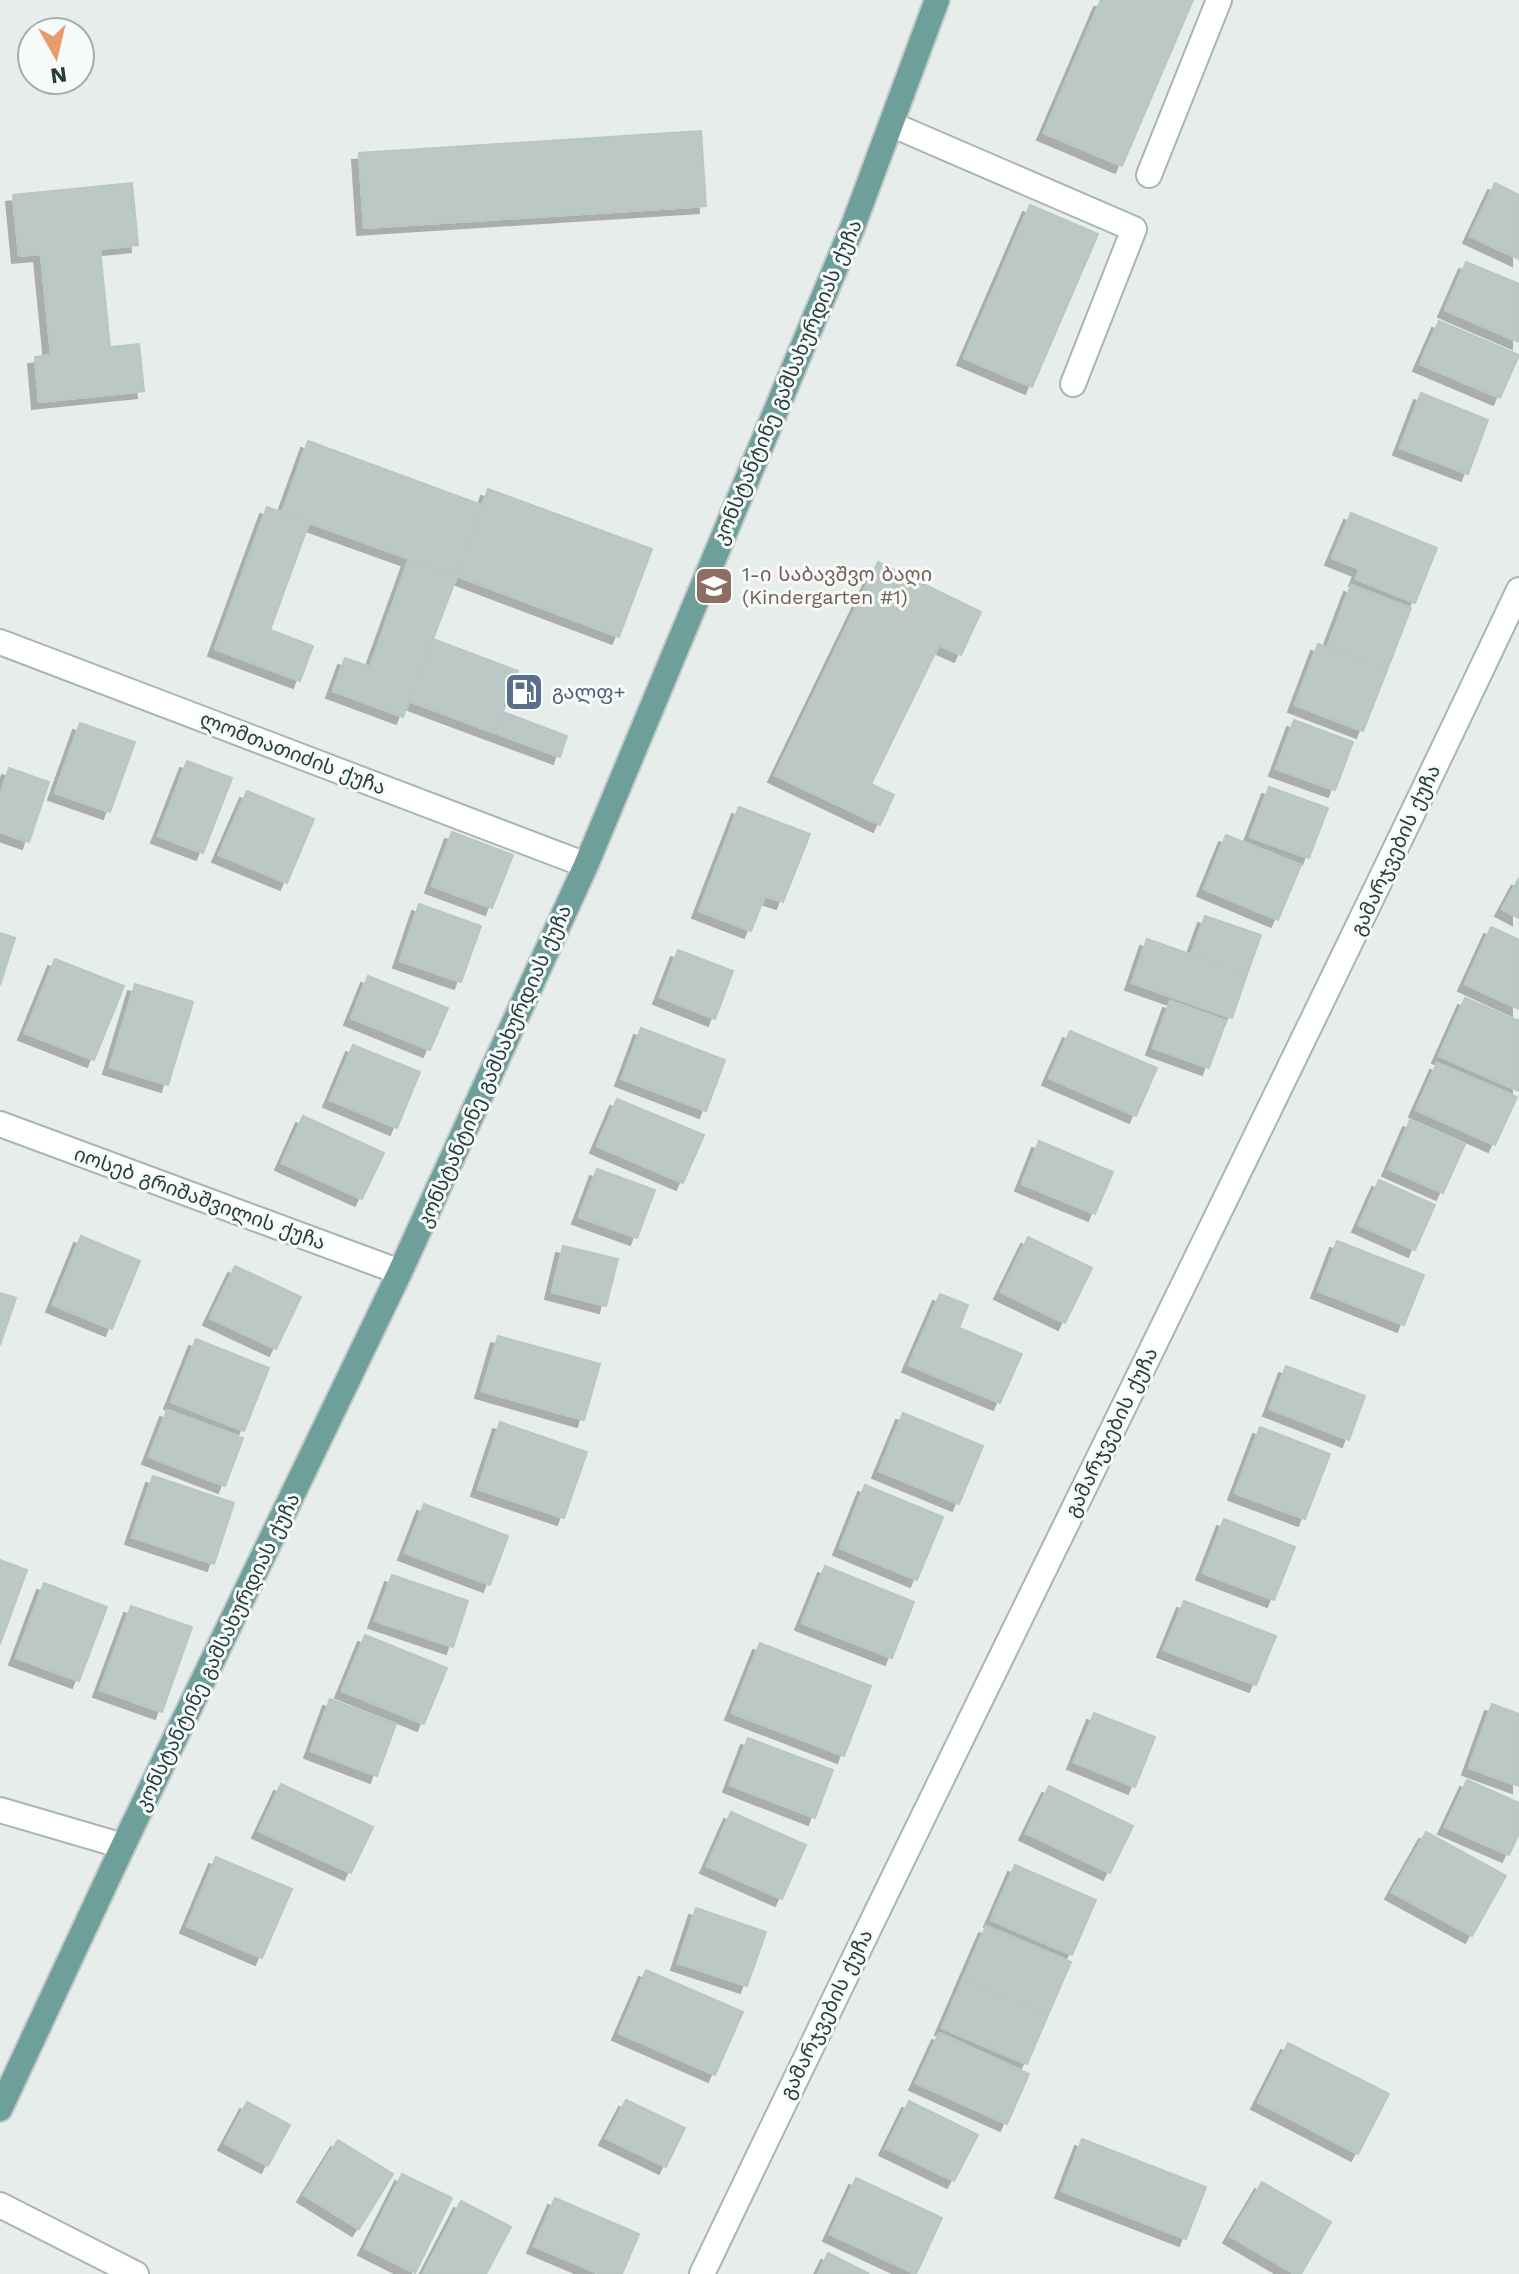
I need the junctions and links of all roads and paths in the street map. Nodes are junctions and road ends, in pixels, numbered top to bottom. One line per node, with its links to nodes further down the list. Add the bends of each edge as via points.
1 (937, 0): 3 (main road, კონსტანტინე გამსახურდიას ქუჩა)
2 (1219, 0): 4 (street)
3 (893, 125): 5 (street, via 1134,229); 8 (main road, კონსტანტინე გამსახურდიას ქუჩა)
4 (1149, 175)
5 (1073, 384)
6 (1519, 590): 16 (street, გამარჯვების ქუჩა)
7 (0, 642): 8 (street, ლომთათიძის ქუჩა)
8 (586, 865): 10 (main road, კონსტანტინე გამსახურდიას ქუჩა)
9 (0, 1124): 10 (street, იოსებ გრიშაშვილის ქუჩა)
10 (400, 1272): 12 (main road, კონსტანტინე გამსახურდიას ქუჩა)
11 (0, 1810): 12 (street)
12 (123, 1846): 13 (main road, კონსტანტინე გამსახურდიას ქუჩა)
13 (0, 2109)
14 (0, 2205): 15 (street)
15 (136, 2274)
16 (702, 2274)

